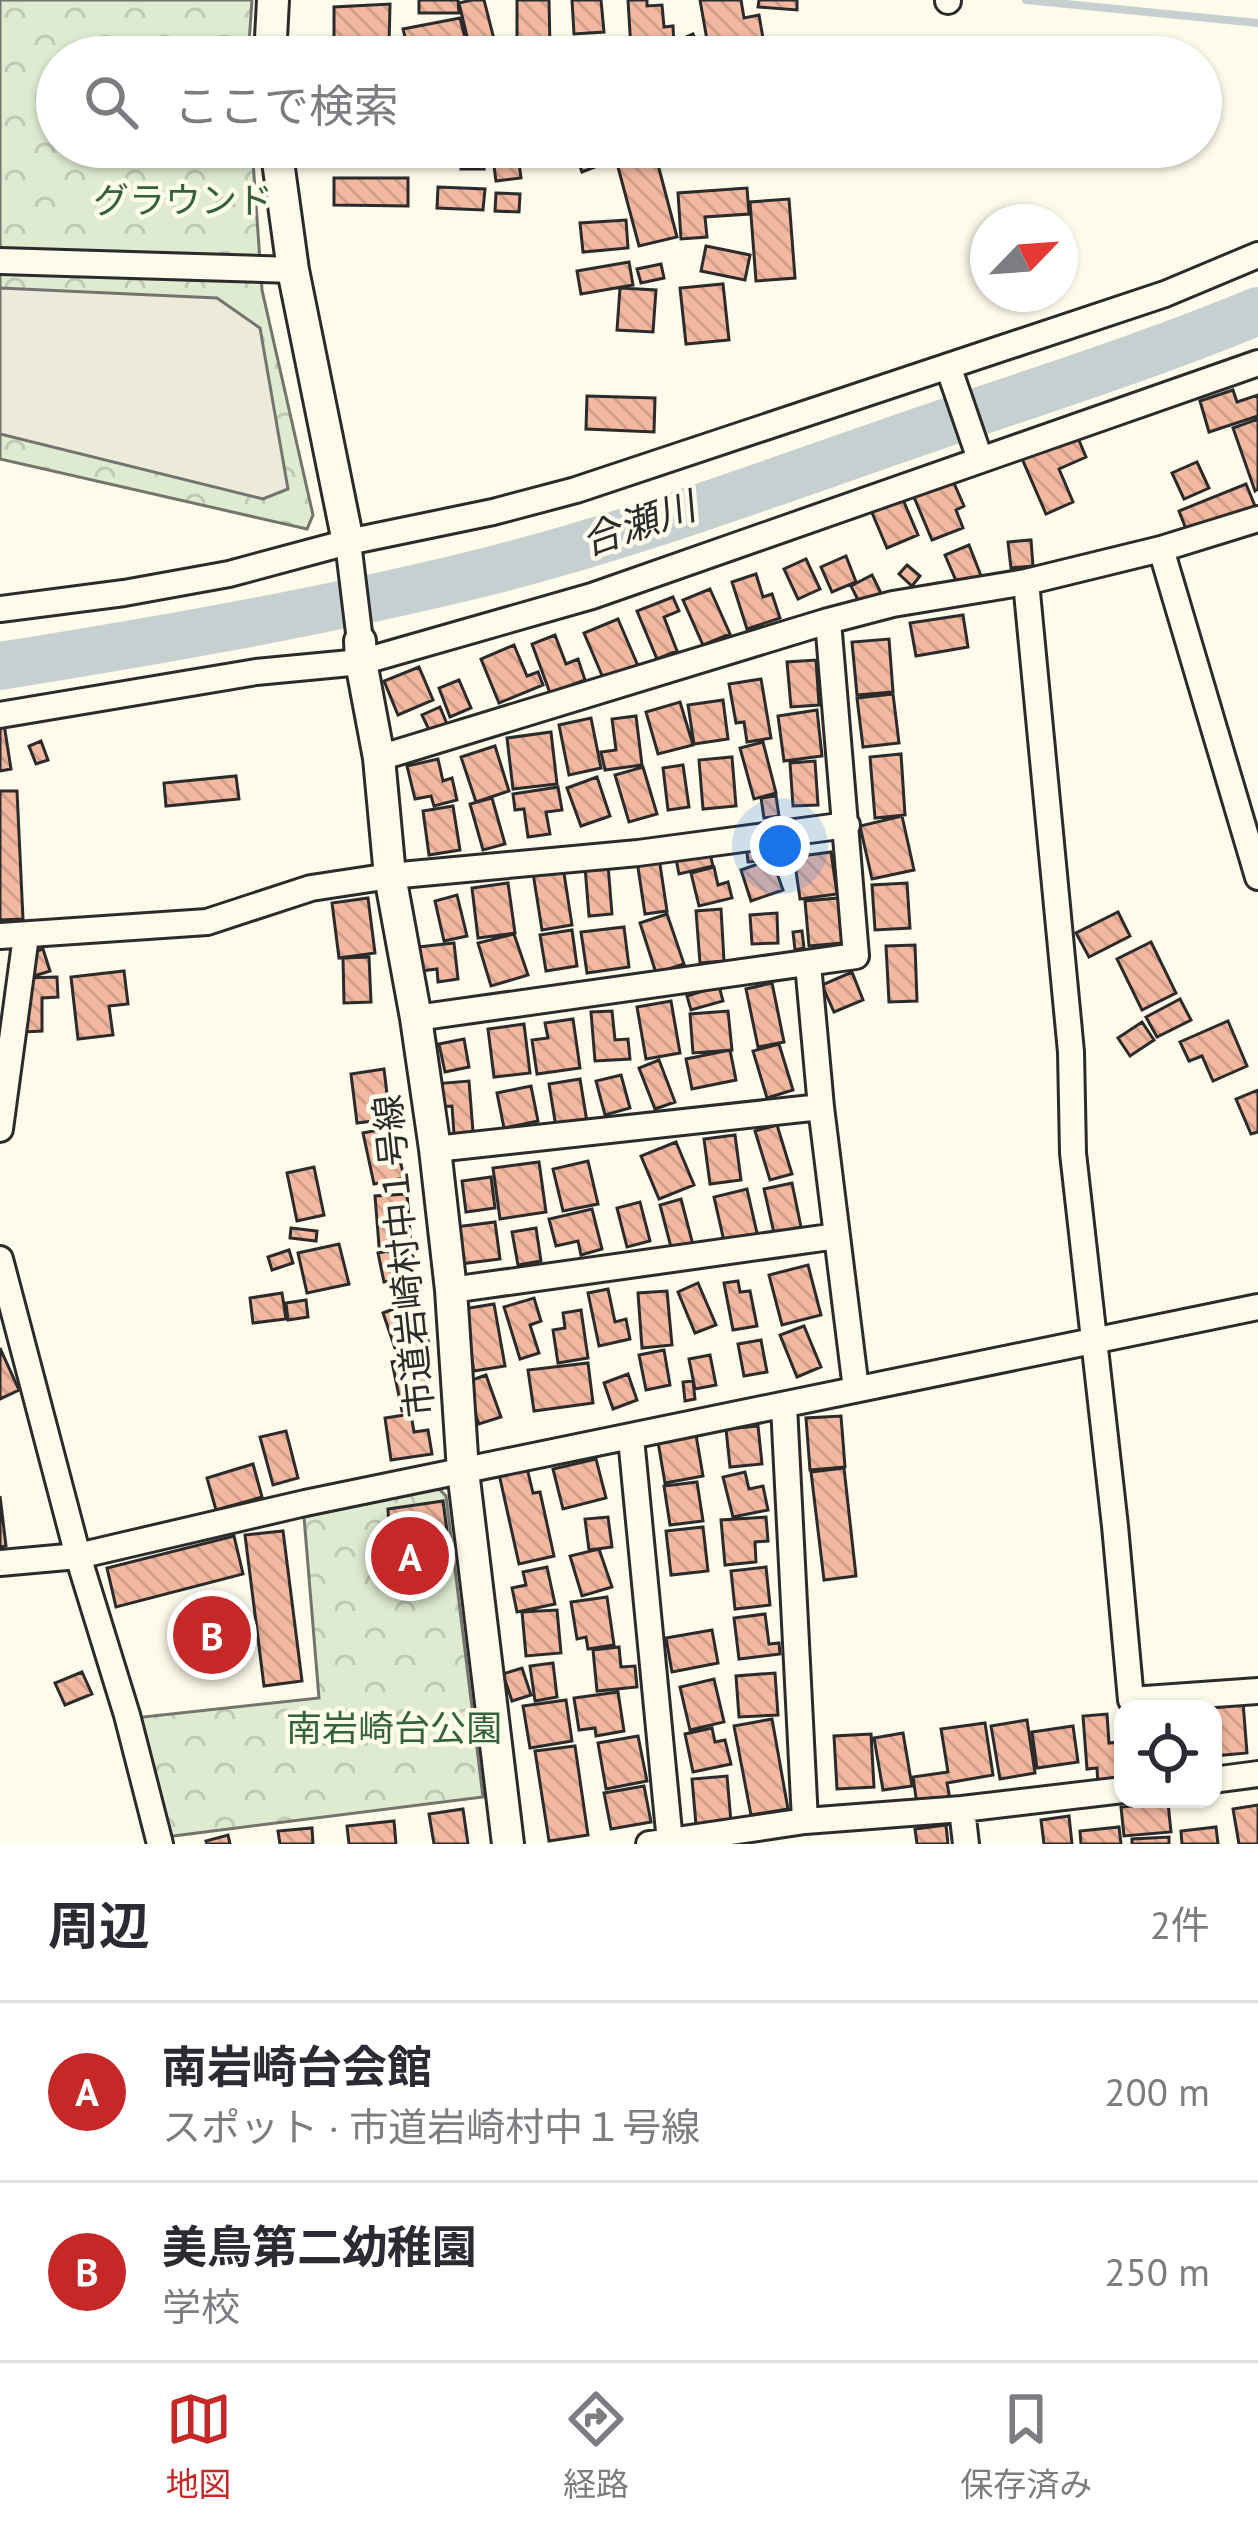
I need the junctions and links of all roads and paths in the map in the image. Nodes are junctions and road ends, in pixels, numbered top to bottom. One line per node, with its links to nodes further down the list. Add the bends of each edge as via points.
1 (273, 0): 2 (street)
2 (271, 36)
3 (279, 168): 6 (street)
4 (1258, 255): 8 (street, via 1165,295)
5 (0, 261): 6 (street)
6 (293, 270): 11 (street)
7 (1258, 363): 9 (street)
8 (947, 366): 9 (street); 11 (street, via 576,490)
9 (980, 459): 16 (street, via 592,596)
10 (1258, 519): 12 (street)
11 (348, 542): 14 (street, via 229,574); 16 (street)
12 (1162, 549): 13 (street); 21 (street)
13 (1027, 583): 15 (street); 32 (street)
14 (0, 609)
15 (828, 621): 18 (street); 19 (street)
16 (361, 652): 17 (street); 18 (street, 市道岩崎村中１号線)
17 (0, 715)
18 (379, 758): 20 (street, 市道岩崎村中１号線)
19 (847, 825): 20 (street); 23 (street, via 856,956)
20 (390, 876): 22 (street, via 311,889 207,922); 24 (street, 市道岩崎村中１号線)
21 (1258, 877)
22 (13, 936): 26 (street)
23 (808, 964): 24 (street); 25 (street)
24 (416, 1018): 27 (street, 市道岩崎村中１号線)
25 (821, 1107): 27 (street); 28 (street)
26 (0, 1129)
27 (435, 1149): 30 (street, 市道岩崎村中１号線)
28 (837, 1236): 30 (street); 33 (street)
29 (0, 1259): 37 (street)
30 (451, 1289): 36 (street, 市道岩崎村中１号線)
31 (1258, 1307): 32 (street)
32 (1095, 1342): 33 (street); 39 (street, via 1130,1700)
33 (856, 1390): 34 (street)
34 (784, 1406): 35 (street); 44 (street)
35 (631, 1438): 36 (street); 45 (street)
36 (463, 1471): 37 (street); 47 (street, 市道岩崎村中１号線)
37 (78, 1556): 38 (street); 46 (street)
38 (0, 1563)
39 (1258, 1691)
40 (1258, 1774): 41 (street)
41 (1222, 1779)
42 (1114, 1791): 43 (street)
43 (962, 1809): 44 (street); 48 (street)
44 (805, 1821): 45 (street)
45 (660, 1843)
46 (160, 1844)
47 (508, 1844)
48 (966, 1844)

